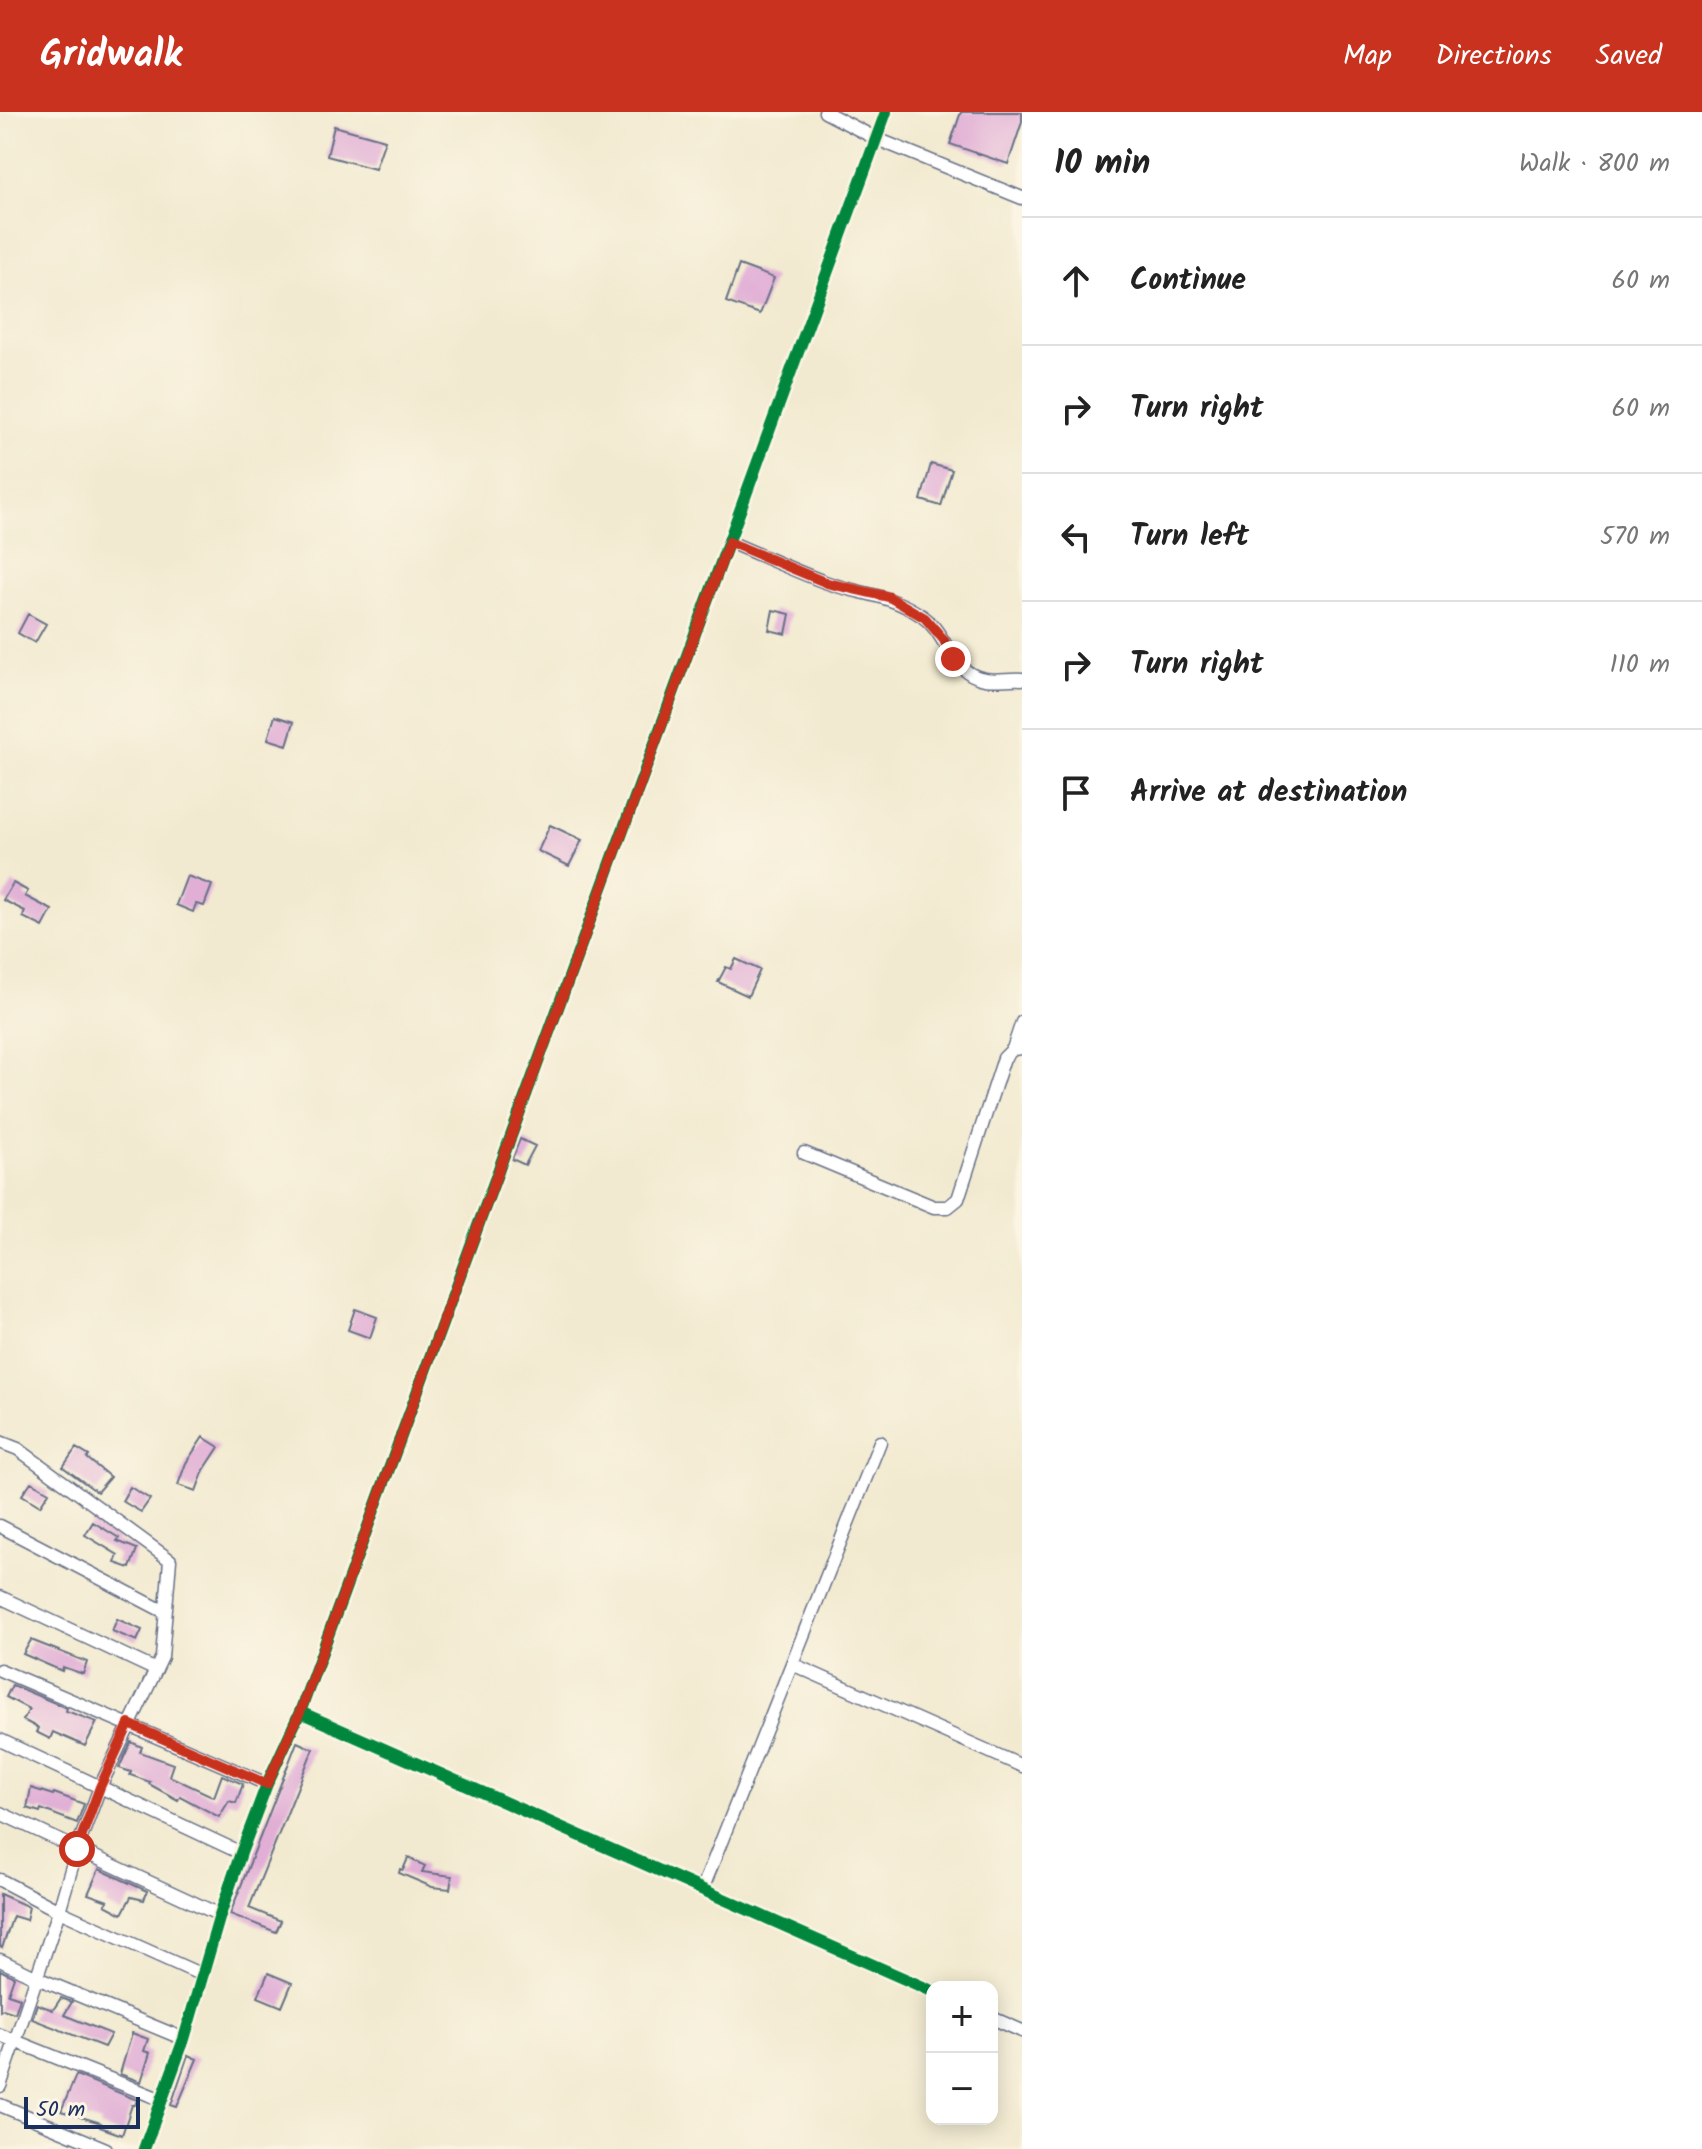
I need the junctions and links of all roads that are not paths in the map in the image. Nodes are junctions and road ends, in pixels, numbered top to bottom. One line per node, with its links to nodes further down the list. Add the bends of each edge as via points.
1 (825, 112): 3 (street)
2 (886, 112): 3 (street)
3 (877, 139): 4 (street); 5 (street)
4 (1022, 198)
5 (729, 542): 6 (street, via 827,583 889,597 925,618 966,670 984,679); 18 (street)
6 (1022, 679)
7 (1022, 1022): 8 (street)
8 (1017, 1048): 9 (street, via 1004,1058 958,1199 948,1207 934,1207)
9 (804, 1153)
10 (0, 1442): 14 (street, via 18,1449 170,1560)
11 (880, 1442): 15 (street)
12 (0, 1526): 14 (street)
13 (0, 1597): 17 (street)
14 (165, 1612): 17 (street)
15 (792, 1664): 21 (street); 28 (street)
16 (0, 1670): 19 (street)
17 (156, 1670): 19 (street)
18 (300, 1712): 22 (street); 28 (street)
19 (129, 1724): 22 (street); 23 (street)
20 (0, 1740): 23 (street)
21 (1022, 1766)
22 (267, 1784): 26 (street)
23 (100, 1787): 25 (street); 26 (street)
24 (0, 1813): 25 (street)
25 (77, 1849): 29 (street); 30 (street)
26 (241, 1853): 30 (street)
27 (0, 1880): 29 (street)
28 (702, 1890): 34 (street)
29 (59, 1911): 32 (street); 33 (street)
30 (220, 1915): 32 (street)
31 (0, 1960): 33 (street)
32 (202, 1975): 38 (street)
33 (37, 1978): 38 (street); 39 (street)
34 (926, 1988)
35 (998, 2021): 36 (street)
36 (1022, 2031)
37 (0, 2035): 39 (street)
38 (184, 2039): 41 (street)
39 (15, 2041): 40 (street); 41 (street)
40 (0, 2086)
41 (162, 2100): 44 (street)
42 (0, 2105): 43 (street)
43 (106, 2149)
44 (144, 2149)

